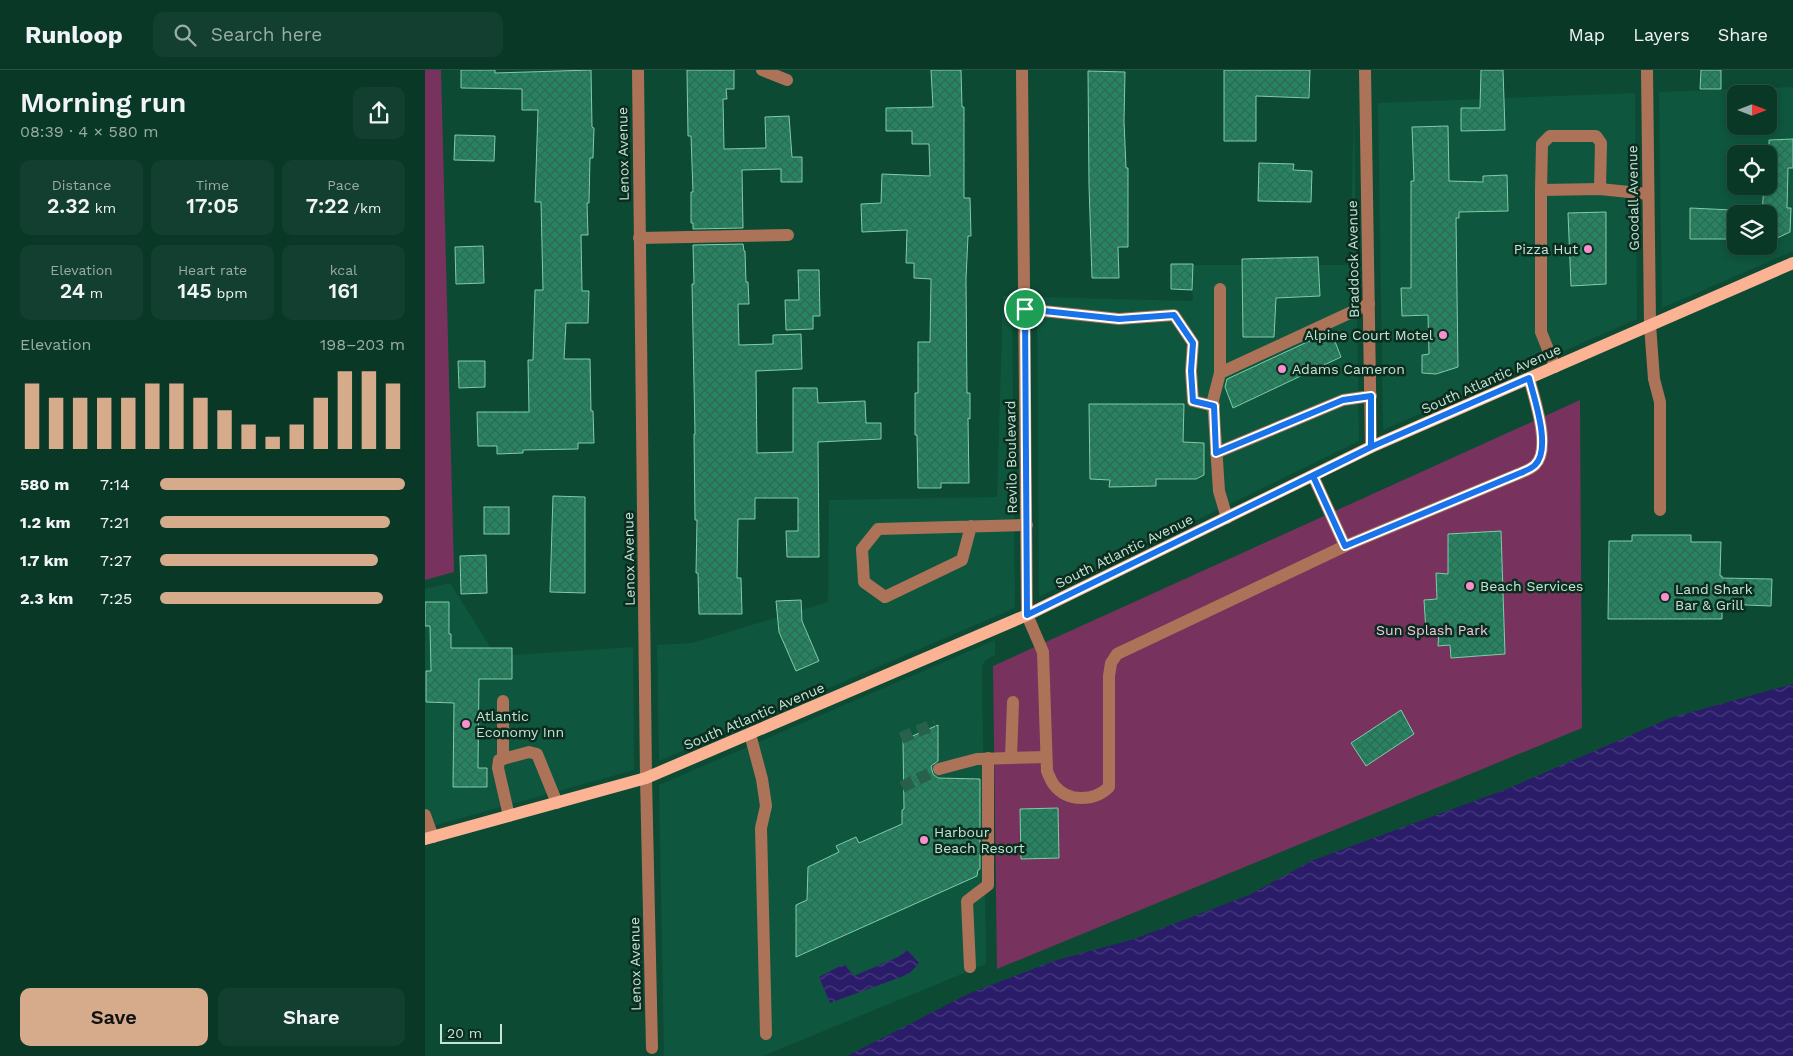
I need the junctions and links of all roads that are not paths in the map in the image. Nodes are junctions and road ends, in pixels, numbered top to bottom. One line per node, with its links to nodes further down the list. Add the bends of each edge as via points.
1 (637, 70): 11 (street, Lenox Avenue)
2 (762, 70): 6 (street)
3 (1023, 70): 15 (street, Revilo Boulevard)
4 (1365, 70): 14 (street, Braddock Avenue)
5 (1647, 70): 9 (street, Goodall Avenue)
6 (787, 80)
7 (1600, 189): 8 (street); 8 (street, via 1601,143 1596,136 1550,136 1543,144); 9 (street)
8 (1541, 190): 17 (street, via 1541,332)
9 (1648, 194): 16 (street, Goodall Avenue)
10 (788, 235): 11 (street)
11 (639, 238): 39 (street, Lenox Avenue)
12 (1793, 263): 16 (main road, South Atlantic Avenue)
13 (1220, 290): 18 (street)
14 (1369, 304): 18 (street); 20 (street, Braddock Avenue)
15 (1025, 309): 21 (street, via 1119,319 1174,315 1193,343 1193,401); 27 (street, Revilo Boulevard)
16 (1650, 325): 17 (main road, South Atlantic Avenue); 25 (street, Goodall Avenue, via 1654,379 1660,402)
17 (1555, 367): 19 (main road, South Atlantic Avenue)
18 (1220, 374): 21 (street)
19 (1529, 378): 22 (main road, South Atlantic Avenue); 29 (street, via 1541,431 1542,451 1535,465)
20 (1371, 396): 22 (street, Braddock Avenue); 23 (street, via 1343,400)
21 (1214, 406): 23 (street)
22 (1371, 447): 24 (main road, South Atlantic Avenue)
23 (1216, 453): 26 (street, via 1219,492)
24 (1313, 476): 26 (main road, South Atlantic Avenue); 29 (street)
25 (1660, 510)
26 (1227, 518): 30 (main road, South Atlantic Avenue)
27 (1027, 525): 28 (street); 30 (street, Revilo Boulevard)
28 (971, 526): 28 (street, via 878,529 862,548 864,582 885,597 962,560)
29 (1345, 546): 34 (street, Revilo Boulevard, via 1117,654 1109,676 1109,787 1102,794 1079,799 1064,794 1054,785)
30 (1027, 615): 33 (main road, South Atlantic Avenue); 34 (street, Revilo Boulevard, via 1043,652)
31 (503, 702): 37 (street)
32 (1013, 702): 36 (street)
33 (750, 734): 39 (main road, South Atlantic Avenue); 45 (street, via 766,806 761,828)
34 (1045, 757): 36 (street)
35 (987, 758): 36 (street); 38 (street); 44 (street, via 988,884 967,901)
36 (1011, 758)
37 (503, 759): 40 (street, via 529,752 537,754); 42 (street, via 499,760 497,768)
38 (939, 769)
39 (646, 778): 40 (main road, South Atlantic Avenue); 46 (street, Lenox Avenue)
40 (557, 803): 42 (main road, South Atlantic Avenue)
41 (425, 816): 43 (street)
42 (509, 816): 43 (main road, South Atlantic Avenue)
43 (429, 838)
44 (970, 967)
45 (766, 1034)
46 (652, 1048)

